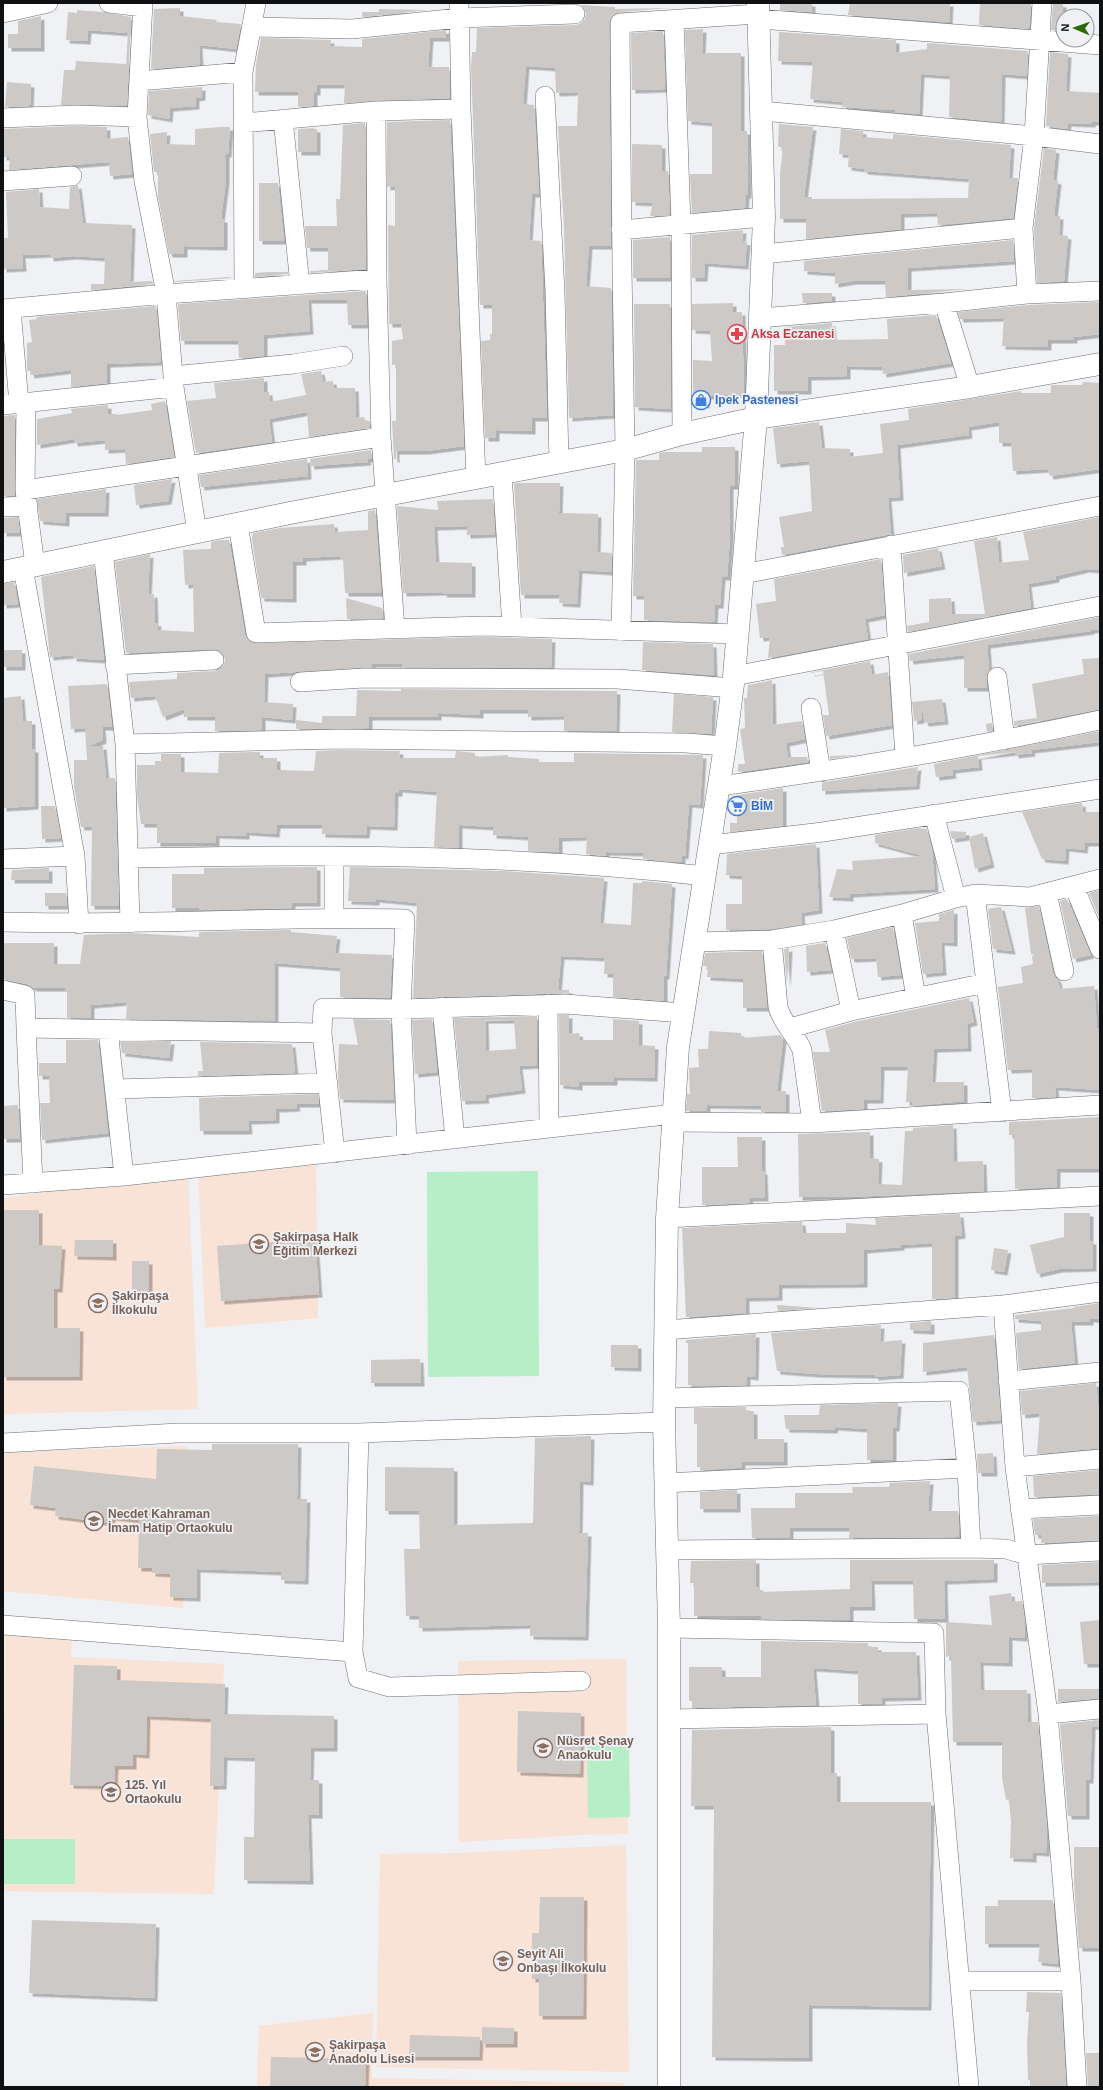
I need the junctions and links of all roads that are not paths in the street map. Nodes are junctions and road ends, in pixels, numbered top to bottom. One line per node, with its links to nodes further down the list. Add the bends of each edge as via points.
1 (48, 3): 8 (street)
2 (109, 3): 5 (street)
3 (256, 3): 11 (street)
4 (1042, 3): 12 (street)
5 (143, 5): 15 (street)
6 (459, 10): 9 (street); 11 (street, via 352,29); 17 (street)
7 (758, 12): 10 (street); 12 (street); 19 (main road)
8 (3, 13)
9 (575, 14)
10 (674, 20): 29 (street); 31 (street, via 620,23)
11 (253, 26): 14 (street)
12 (1040, 40): 13 (street); 24 (street)
13 (1100, 45)
14 (243, 72): 15 (street); 23 (street)
15 (138, 81): 21 (street)
16 (545, 96): 51 (street, via 555,292)
17 (461, 109): 18 (street); 54 (street)
18 (376, 111): 22 (street); 33 (street)
19 (762, 111): 24 (street); 28 (main road)
20 (3, 118): 21 (street, via 75,115)
21 (137, 118): 37 (street, via 144,181)
22 (283, 119): 23 (street); 34 (street)
23 (243, 123): 35 (street)
24 (1034, 136): 25 (street); 30 (street)
25 (1100, 144)
26 (72, 176): 27 (street)
27 (3, 181)
28 (764, 217): 29 (street); 32 (main road)
29 (681, 225): 31 (street); 48 (street)
30 (1023, 228): 32 (street); 38 (street)
31 (621, 230): 50 (street)
32 (763, 254): 41 (main road)
33 (378, 279): 34 (street); 49 (street)
34 (300, 285): 35 (street)
35 (244, 288): 37 (street)
36 (1100, 291): 38 (street)
37 (166, 294): 40 (street); 44 (street)
38 (1027, 294): 39 (street)
39 (944, 303): 41 (street); 45 (street)
40 (7, 309): 46 (street)
41 (760, 318): 47 (main road)
42 (343, 356): 44 (street)
43 (1100, 364): 45 (main road)
44 (174, 382): 46 (street); 52 (street)
45 (970, 387): 47 (main road)
46 (16, 404): 56 (street)
47 (756, 418): 48 (main road); 64 (main road)
48 (682, 434): 50 (main road)
49 (381, 437): 52 (street); 55 (street)
50 (625, 450): 51 (main road); 68 (street)
51 (559, 462): 53 (main road)
52 (188, 468): 56 (street); 60 (street)
53 (502, 473): 54 (main road); 66 (street)
54 (476, 478): 55 (main road)
55 (384, 496): 59 (main road); 67 (street)
56 (27, 498): 58 (street); 63 (street)
57 (1100, 506): 61 (street)
58 (3, 507)
59 (238, 524): 60 (main road); 67 (street, via 256,632)
60 (197, 532): 62 (main road)
61 (891, 545): 64 (street); 70 (street)
62 (103, 552): 63 (main road); 72 (street)
63 (20, 568): 87 (street)
64 (743, 574): 69 (main road)
65 (1100, 606): 70 (street)
66 (512, 627): 67 (street); 68 (street)
67 (395, 629)
68 (621, 630): 69 (street)
69 (738, 634): 75 (main road)
70 (896, 645): 75 (street); 81 (street)
71 (214, 660): 72 (street)
72 (115, 665): 79 (street)
73 (996, 677): 78 (street)
74 (300, 682): 75 (street, via 364,678)
75 (733, 682): 80 (main road)
76 (810, 708): 82 (street)
77 (1100, 720): 78 (street)
78 (1005, 740): 81 (street)
79 (125, 744): 80 (street, via 340,739 686,743); 89 (street)
80 (725, 746): 83 (main road)
81 (905, 757): 82 (street)
82 (821, 772): 83 (street)
83 (719, 786): 86 (main road)
84 (1100, 789): 85 (street)
85 (934, 814): 86 (street, via 823,832); 96 (street)
86 (710, 845): 91 (main road)
87 (75, 856): 90 (street); 101 (street)
88 (334, 856): 89 (street); 91 (street, via 561,862); 98 (street)
89 (129, 858): 100 (street)
90 (3, 859)
91 (705, 876): 104 (main road)
92 (1100, 879): 93 (street)
93 (1074, 886): 94 (street); 105 (street)
94 (1047, 893): 95 (street, via 1030,898); 106 (street)
95 (975, 894): 96 (street); 107 (street)
96 (956, 898): 97 (street)
97 (902, 914): 102 (street); 109 (street)
98 (334, 917): 100 (street); 112 (street, via 405,918)
99 (3, 922): 101 (street)
100 (130, 923): 101 (street)
101 (79, 924)
102 (834, 930): 103 (street); 113 (street)
103 (772, 940): 104 (street); 116 (street, via 778,1007 780,1015)
104 (694, 942): 114 (main road)
105 (1100, 949)
106 (1064, 971)
107 (986, 983): 109 (street); 122 (street)
108 (3, 990): 115 (street, via 25,995)
109 (916, 998): 113 (street)
110 (548, 1004): 111 (street); 114 (street); 125 (street)
111 (442, 1008): 112 (street); 126 (street)
112 (401, 1009): 118 (street, via 323,1008); 127 (street)
113 (851, 1011): 116 (street)
114 (684, 1013): 123 (main road, via 678,1047)
115 (26, 1028): 117 (street); 130 (street)
116 (790, 1028): 124 (street, via 802,1050)
117 (108, 1029): 118 (street); 120 (street)
118 (322, 1033): 119 (street)
119 (328, 1083): 120 (street); 128 (street)
120 (115, 1089): 129 (street)
121 (1100, 1105): 122 (street)
122 (1002, 1112): 124 (street)
123 (673, 1118): 124 (street); 125 (street); 133 (main road)
124 (812, 1123)
125 (549, 1128): 126 (street)
126 (455, 1139): 127 (street)
127 (407, 1145): 128 (street)
128 (335, 1153): 129 (street)
129 (124, 1176): 130 (street)
130 (33, 1183): 131 (street)
131 (3, 1185)
132 (1100, 1196): 133 (street)
133 (667, 1218): 136 (main road)
134 (1100, 1292): 135 (street)
135 (1003, 1304): 136 (street); 138 (street)
136 (665, 1330): 139 (main road)
137 (1100, 1372): 138 (street)
138 (1008, 1381): 144 (street)
139 (664, 1398): 140 (main road); 145 (street, via 959,1391)
140 (664, 1422): 141 (street); 146 (main road)
141 (359, 1433): 142 (street, via 178,1433); 155 (street)
142 (3, 1443)
143 (1100, 1459): 144 (street)
144 (1015, 1467): 148 (street)
145 (967, 1468): 146 (street); 149 (street)
146 (665, 1483): 150 (main road)
147 (1100, 1505): 148 (street)
148 (1020, 1510): 152 (street)
149 (971, 1548): 150 (street); 152 (street, via 1006,1549)
150 (667, 1550): 154 (main road)
151 (1100, 1551): 152 (street)
152 (1027, 1554): 159 (street)
153 (3, 1625): 155 (street)
154 (669, 1628): 158 (street, via 934,1633); 160 (main road)
155 (353, 1652): 156 (street, via 358,1678 389,1687)
156 (581, 1681)
157 (1100, 1709): 159 (street)
158 (936, 1714): 160 (street); 161 (street)
159 (1048, 1714): 162 (street)
160 (669, 1719): 163 (main road)
161 (960, 1981): 162 (street); 164 (street)
162 (1071, 1981): 165 (street)
163 (669, 2087)
164 (968, 2087)
165 (1077, 2087)

